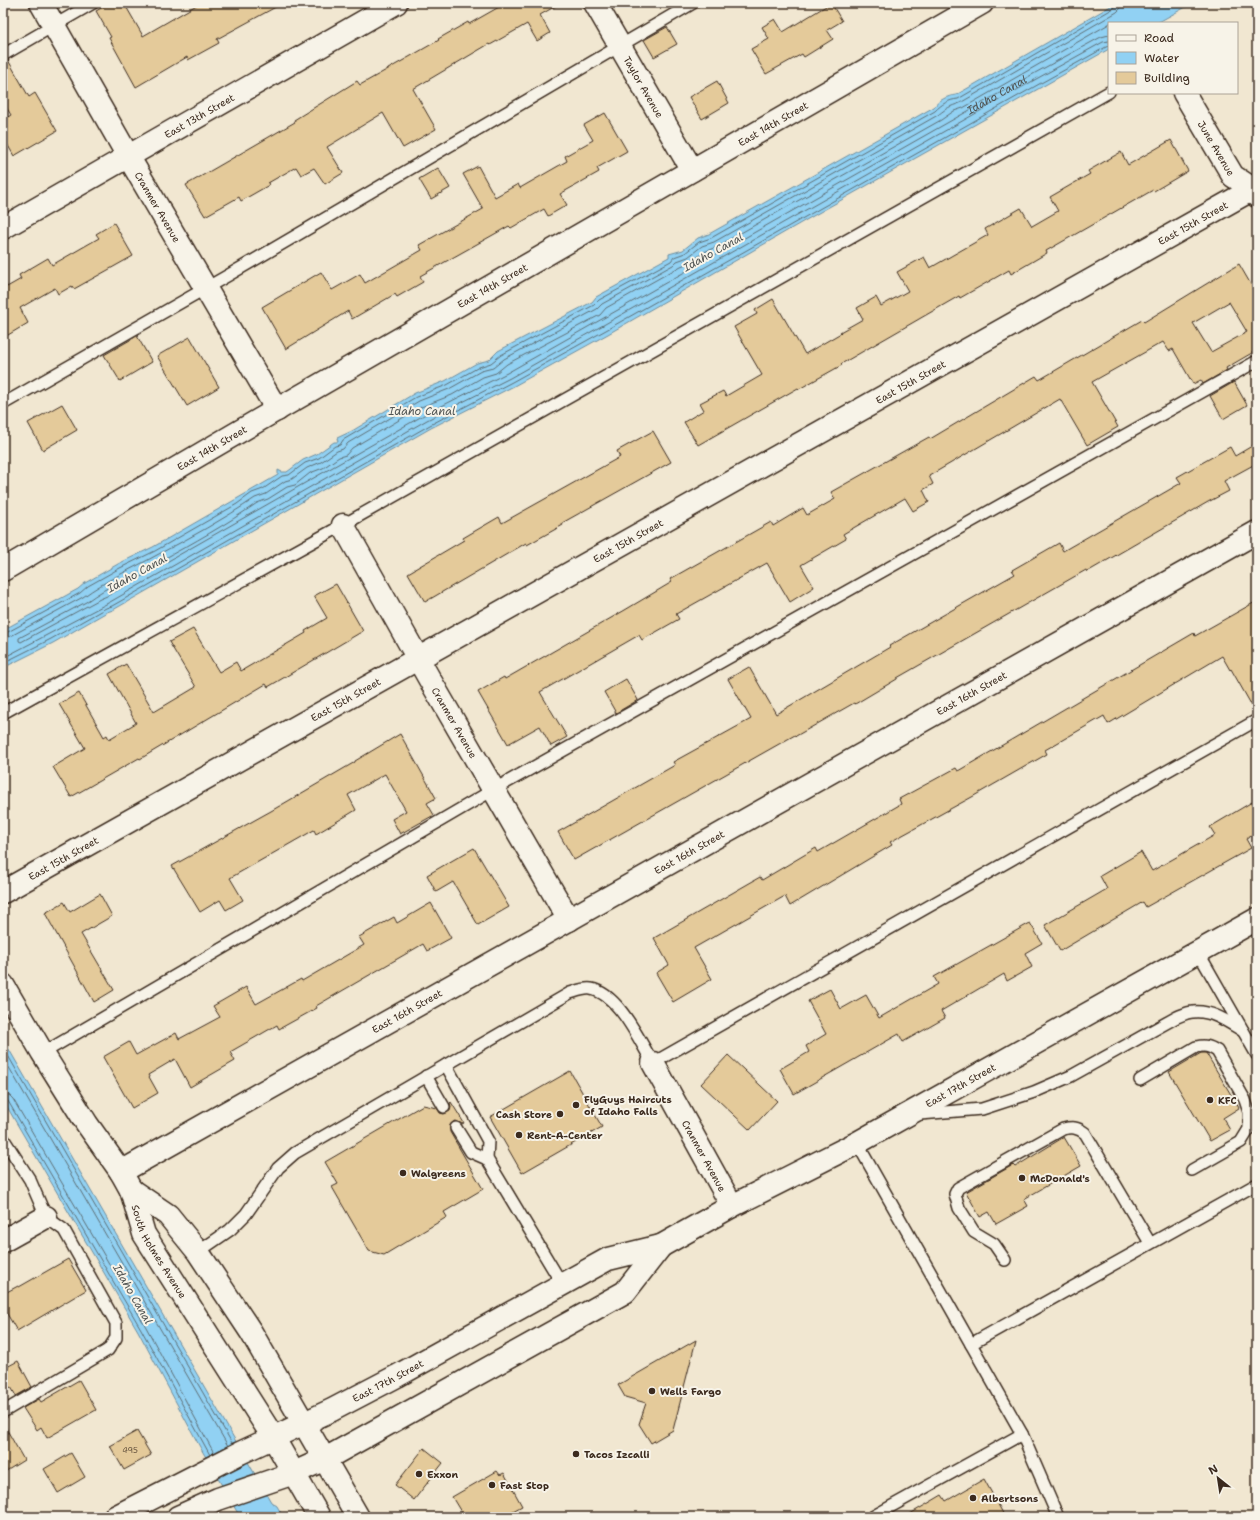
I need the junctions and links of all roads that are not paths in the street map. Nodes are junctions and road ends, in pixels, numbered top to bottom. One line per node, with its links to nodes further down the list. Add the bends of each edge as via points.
1 (40, 3): 7 (street, Cranmer Avenue)
2 (93, 3): 7 (lane)
3 (396, 3): 12 (street, East 13th Street)
4 (595, 3): 8 (street, Taylor Avenue)
5 (693, 3): 8 (lane)
6 (982, 3): 13 (street, East 14th Street)
7 (54, 26): 9 (lane); 12 (street, Cranmer Avenue)
8 (620, 45): 13 (street, Taylor Avenue); 16 (lane)
9 (3, 55)
10 (1108, 93): 20 (lane)
11 (1185, 94): 14 (street, June Avenue, via 1233,176)
12 (128, 156): 15 (street, East 13th Street); 16 (street, Cranmer Avenue)
13 (692, 170): 19 (street, East 14th Street)
14 (1255, 192): 23 (street, East 15th Street)
15 (3, 228)
16 (207, 288): 18 (lane); 19 (street, Cranmer Avenue)
17 (1257, 361): 26 (lane)
18 (3, 404)
19 (278, 410): 22 (street, East 14th Street)
20 (343, 525): 23 (street, Cranmer Avenue); 24 (lane)
21 (1257, 532): 29 (street, East 16th Street)
22 (3, 570)
23 (418, 658): 26 (street, Cranmer Avenue); 27 (street, East 15th Street)
24 (3, 713)
25 (1257, 720): 35 (lane)
26 (493, 790): 29 (street, Cranmer Avenue); 33 (lane)
27 (3, 892)
28 (1257, 918): 30 (street, East 17th Street)
29 (569, 920): 46 (street, East 16th Street)
30 (1198, 952): 32 (lane); 40 (street, East 17th Street)
31 (3, 985): 33 (street, South Holmes Avenue)
32 (1243, 1031): 34 (lane); 40 (lane, via 1211,1013 1193,1012 1177,1016 1071,1076 1034,1092 982,1109)
33 (43, 1053): 46 (street, South Holmes Avenue)
34 (1257, 1055)
35 (653, 1063): 36 (lane, via 614,1002 601,992 581,989); 48 (street, Cranmer Avenue)
36 (446, 1065): 37 (lane); 44 (lane, via 488,1141)
37 (426, 1076): 39 (lane); 53 (lane, via 295,1153 278,1168 246,1214 230,1230)
38 (1140, 1080): 45 (lane, via 1196,1047 1211,1047 1217,1051 1245,1100 1249,1112 1249,1129 1241,1142)
39 (444, 1106)
40 (909, 1114): 43 (street, East 17th Street)
41 (456, 1128): 44 (lane, via 471,1152)
42 (3, 1138): 49 (lane, via 30,1180)
43 (857, 1143): 48 (street, East 17th Street); 56 (lane)
44 (488, 1160): 55 (lane)
45 (1192, 1170)
46 (126, 1181): 53 (street, via 168,1216); 60 (street, South Holmes Avenue, via 144,1234)
47 (1257, 1184): 51 (lane)
48 (732, 1206): 52 (street, East 17th Street)
49 (46, 1217): 50 (street); 57 (lane, via 64,1230 116,1323 116,1338 108,1350)
50 (3, 1242)
51 (1150, 1244): 54 (lane, via 1085,1133 1079,1128 1071,1127 1063,1129 958,1188 955,1194 974,1232 994,1244); 56 (lane)
52 (661, 1246): 55 (street, East 17th Street, via 608,1259); 61 (street, East 17th Street, via 625,1292)
53 (198, 1252): 58 (street, via 251,1332)
54 (1005, 1260)
55 (562, 1284): 58 (street, East 17th Street, via 398,1376)
56 (971, 1344): 59 (lane)
57 (3, 1412)
58 (304, 1423): 60 (street, East 17th Street); 61 (street)
59 (1022, 1434): 68 (lane); 69 (lane)
60 (273, 1437): 62 (street, South Holmes Avenue); 64 (street, East 17th Street)
61 (325, 1458): 62 (street, East 17th Street); 67 (street)
62 (294, 1473): 63 (street, East 17th Street, via 218,1499); 66 (street, South Holmes Avenue)
63 (201, 1512): 65 (street, East 17th Street)
64 (115, 1517)
65 (178, 1517)
66 (319, 1517)
67 (358, 1517)
68 (872, 1517)
69 (1058, 1517)

